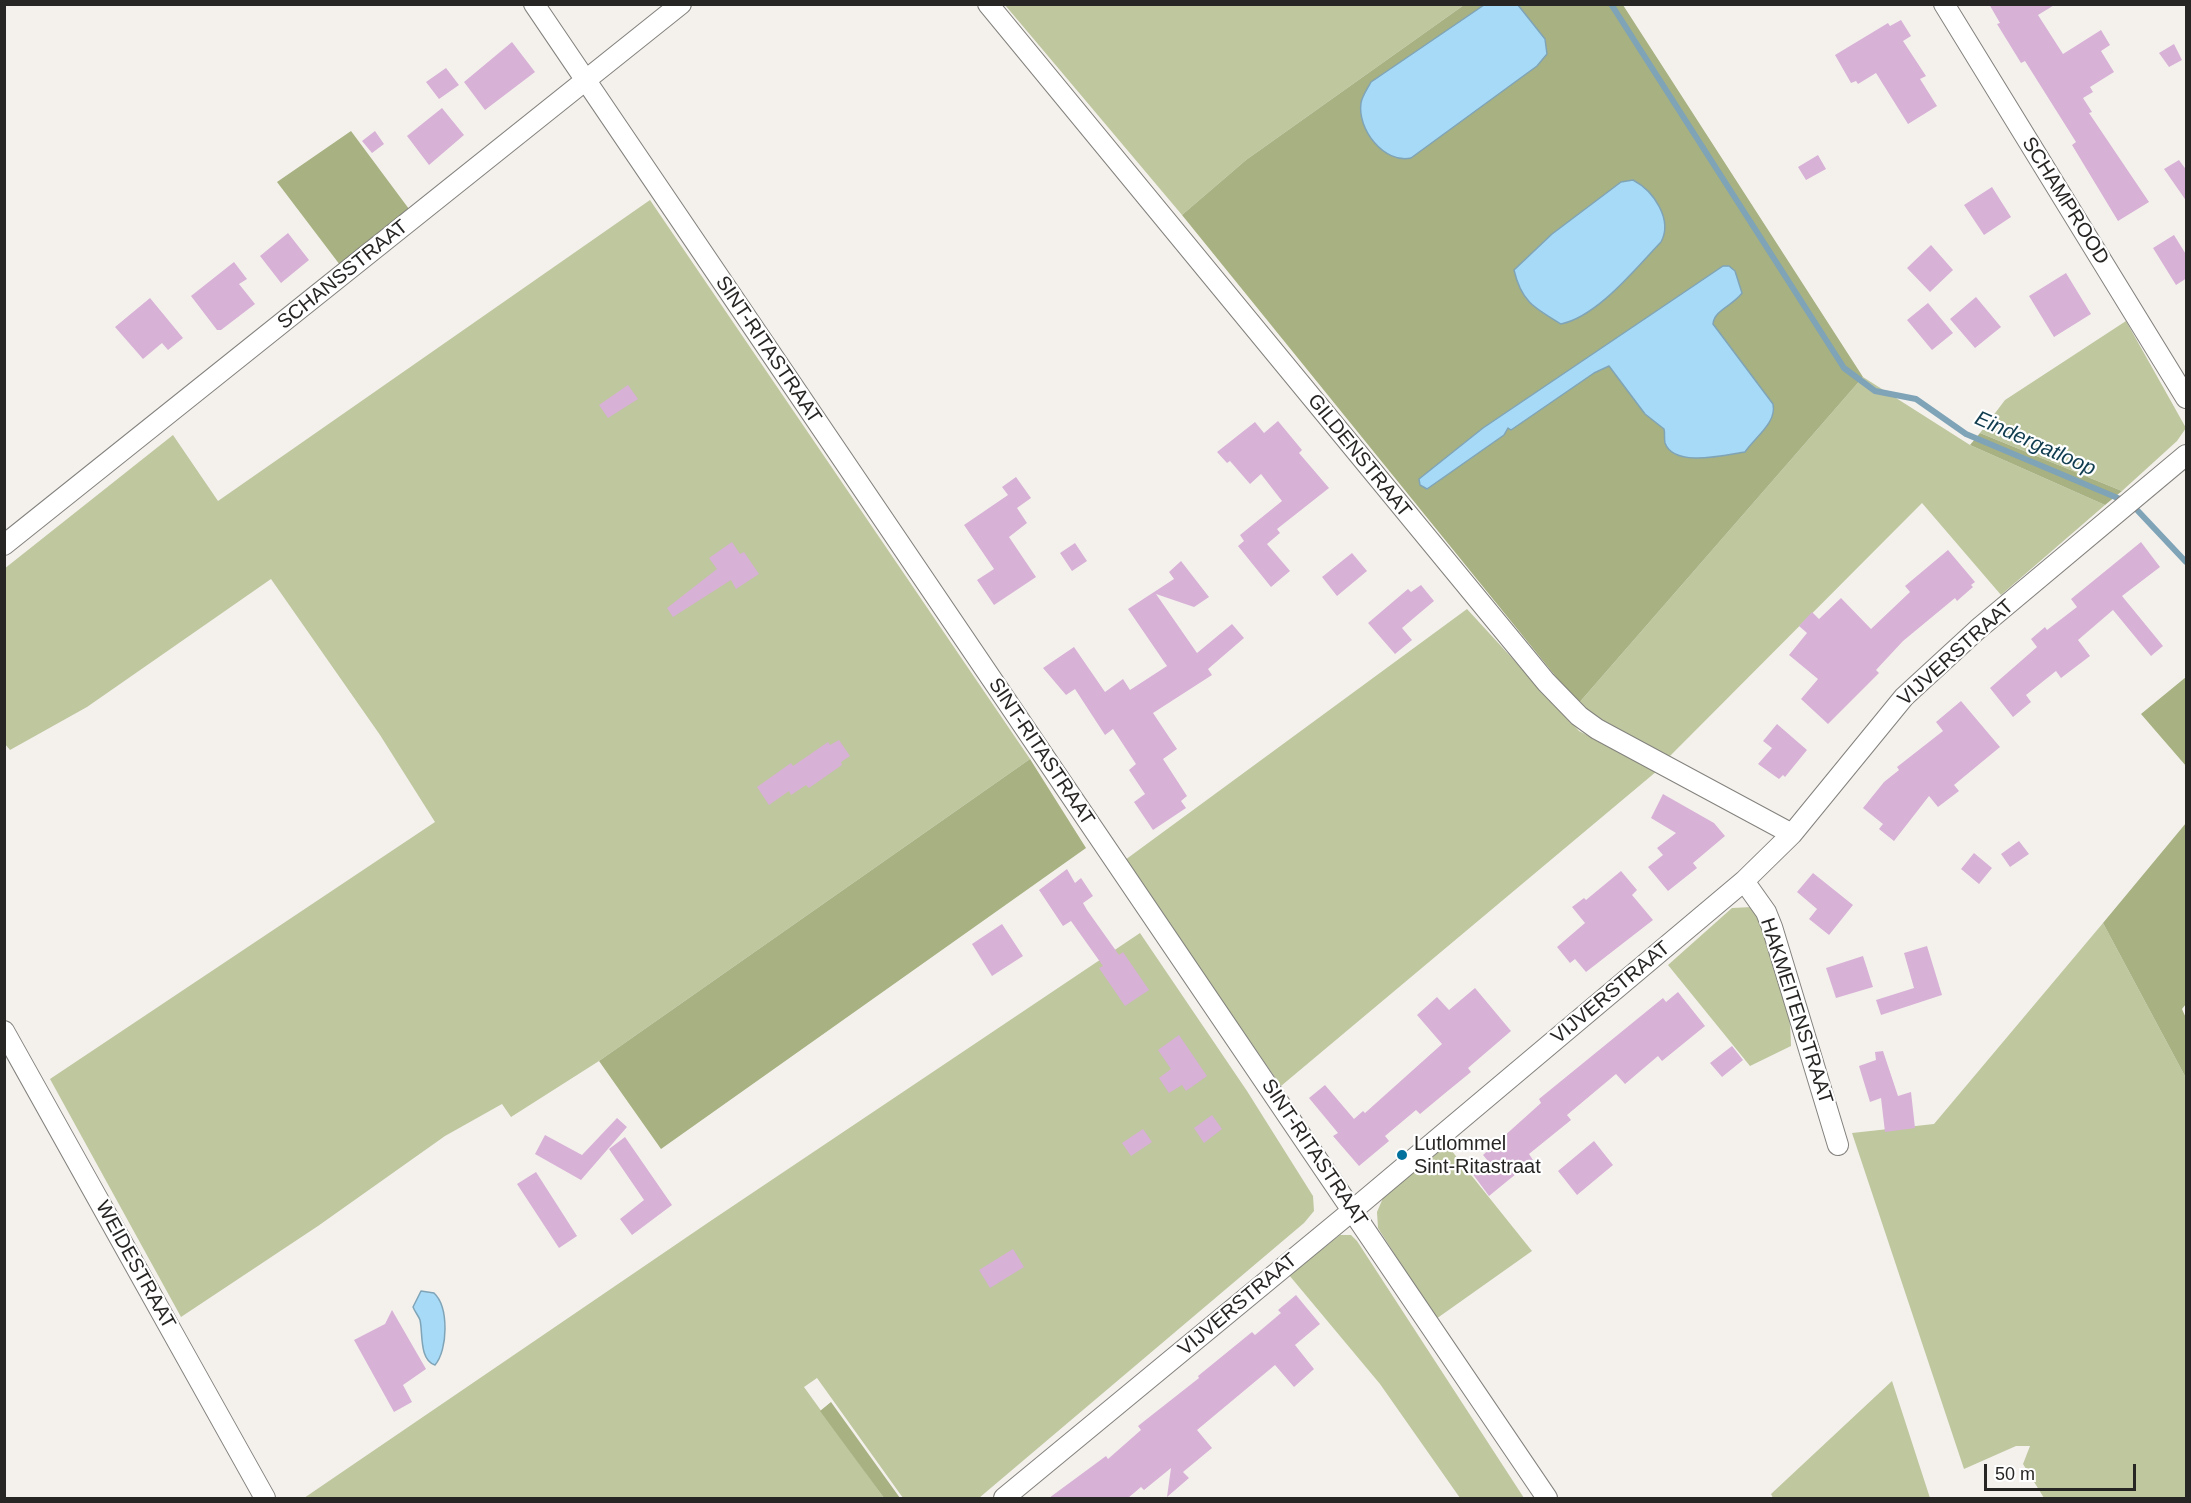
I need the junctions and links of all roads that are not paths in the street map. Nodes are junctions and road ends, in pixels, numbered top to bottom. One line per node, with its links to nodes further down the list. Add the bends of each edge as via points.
1 (534, 4): 5 (street, SINT-RITASTRAAT)
2 (681, 4): 5 (street, SCHANSSTRAAT)
3 (988, 4): 9 (street, GILDENSTRAAT, via 1545,682 1579,716 1614,739)
4 (1944, 4): 6 (street, SCHAMPROOD)
5 (585, 81): 8 (street, SCHANSSTRAAT); 13 (street, SINT-RITASTRAAT)
6 (2187, 398)
7 (2187, 454): 9 (street, VIJVERSTRAAT, via 1912,689)
8 (4, 544)
9 (1792, 834): 10 (street, VIJVERSTRAAT)
10 (1744, 882): 12 (street, HAKMEITENSTRAAT, via 1772,927); 13 (street, VIJVERSTRAAT)
11 (4, 1031): 14 (street, WEIDESTRAAT)
12 (1838, 1145)
13 (1353, 1210): 15 (street, VIJVERSTRAAT); 16 (street, SINT-RITASTRAAT)
14 (265, 1498)
15 (1004, 1498)
16 (1547, 1498)

